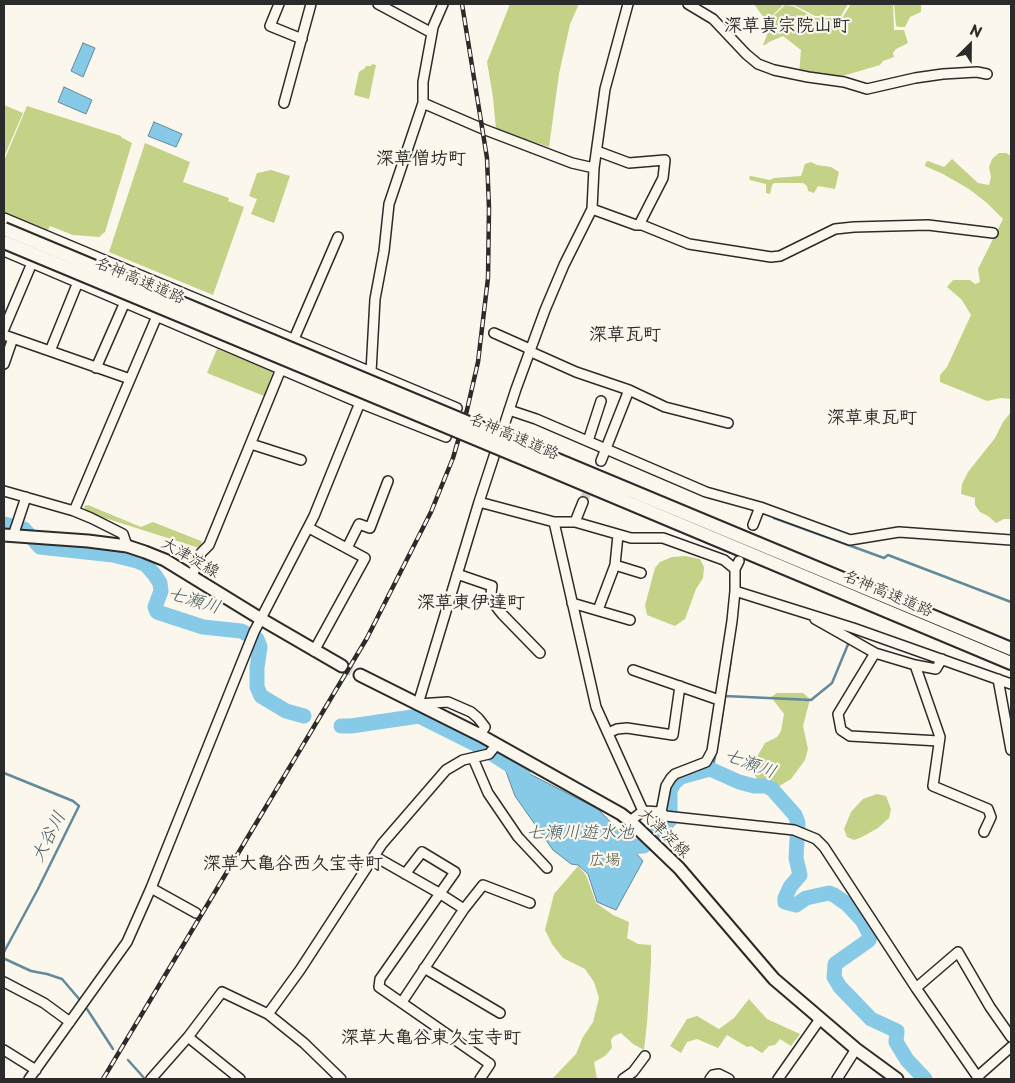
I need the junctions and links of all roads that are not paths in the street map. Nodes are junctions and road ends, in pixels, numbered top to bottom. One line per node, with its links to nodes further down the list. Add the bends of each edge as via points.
1 (279, 4): 8 (street, via 270,26)
2 (311, 4): 8 (street)
3 (378, 4): 7 (street)
4 (443, 4): 7 (street)
5 (628, 4): 12 (street, via 606,86)
6 (688, 4): 9 (street, via 712,19 758,64 774,70 867,89 943,74)
7 (432, 33): 11 (street, via 423,82)
8 (302, 39): 10 (street)
9 (987, 74)
10 (284, 102)
11 (423, 103): 13 (street, via 572,163); 36 (street, via 389,204 376,299)
12 (597, 151): 13 (street); 16 (street, via 629,163 665,160 663,178)
13 (594, 168): 14 (street)
14 (592, 208): 16 (street); 31 (street, via 564,265)
15 (4, 218): 30 (street)
16 (639, 225): 18 (street, via 689,244 771,257 780,256 835,229 928,226)
17 (4, 229): 47 (highway, 名神高速道路, bridge)
18 (993, 233)
19 (338, 236): 30 (street)
20 (4, 242): 47 (highway, 名神高速道路, bridge)
21 (4, 252): 22 (street)
22 (32, 263): 23 (street); 26 (street)
23 (78, 282): 24 (street); 32 (street)
24 (125, 302): 25 (street); 34 (street)
25 (157, 316): 35 (street); 37 (street)
26 (4, 330)
27 (494, 333): 31 (street)
28 (4, 335): 29 (street)
29 (13, 338): 32 (street); 33 (street)
30 (294, 338): 36 (street)
31 (530, 350): 38 (street, via 576,372); 42 (street)
32 (50, 351): 34 (street)
33 (4, 364)
34 (96, 368): 37 (street)
35 (281, 369): 40 (street); 46 (street)
36 (371, 372): 40 (street); 41 (street)
37 (130, 379): 57 (street)
38 (629, 390): 43 (street, via 665,406); 48 (street)
39 (601, 401): 45 (street)
40 (360, 403): 44 (street); 61 (street)
41 (456, 408)
42 (509, 410): 45 (street); 54 (street)
43 (728, 423)
44 (446, 437)
45 (588, 442): 48 (street)
46 (251, 444): 49 (street); 70 (street)
47 (517, 450): 77 (highway, 名神高速道路); 82 (highway, 名神高速道路)
48 (605, 450): 50 (street); 56 (street, via 706,492)
49 (301, 460)
50 (601, 461)
51 (388, 481): 66 (street, via 370,528 359,524)
52 (4, 491): 53 (street)
53 (26, 497): 57 (street); 62 (street)
54 (479, 502): 58 (street); 69 (street)
55 (583, 502): 59 (street)
56 (760, 507): 60 (street); 64 (street, via 850,540 899,532)
57 (74, 511): 65 (street, via 123,534)
58 (554, 522): 59 (street); 72 (street)
59 (575, 522): 63 (street)
60 (753, 525)
61 (309, 528): 66 (street); 75 (street)
62 (14, 532): 65 (main road, 大津淀線, via 37,538)
63 (618, 535): 67 (street); 71 (street, via 663,538 737,565)
64 (1011, 540)
65 (127, 546): 70 (main road, 大津淀線, via 165,560)
66 (347, 548): 78 (street, via 365,558)
67 (615, 565): 68 (street); 73 (street)
68 (641, 573)
69 (457, 574): 79 (street, via 492,586 494,604); 91 (street)
70 (192, 576): 75 (main road, 大津淀線)
71 (735, 591): 74 (street); 90 (street, via 729,662)
72 (572, 603): 73 (street); 92 (street, via 596,707)
73 (598, 610): 76 (street)
74 (811, 614): 80 (street, via 817,621); 81 (street)
75 (261, 619): 78 (main road, 大津淀線); 105 (street)
76 (630, 620)
77 (1011, 649)
78 (314, 651): 84 (main road, 大津淀線)
79 (540, 653)
80 (875, 653): 83 (street); 94 (street, via 838,714 841,730 850,736)
81 (942, 659): 83 (street, via 936,669); 87 (street)
82 (1011, 663)
83 (915, 665): 94 (street)
84 (342, 666)
85 (633, 670): 89 (street)
86 (360, 675): 91 (main road, 大津淀線)
87 (998, 679): 88 (street); 96 (street)
88 (1011, 684)
89 (680, 686): 90 (street); 92 (street, via 673,735 627,728)
90 (719, 700): 99 (street, via 712,751 706,762 670,778 666,786)
91 (418, 704): 93 (main road, 大津淀線); 93 (street, via 448,702 471,712 485,727)
92 (608, 733): 98 (street)
93 (480, 735): 95 (main road, 大津淀線)
94 (939, 742): 101 (street, via 934,786 988,809 991,817)
95 (493, 749): 97 (street); 100 (main road, 大津淀線)
96 (1011, 750)
97 (473, 758): 102 (street, via 446,770); 103 (street, via 488,793 518,837)
98 (643, 811): 99 (street); 100 (street)
99 (666, 815): 112 (street, via 796,831 816,839)
100 (630, 821): 116 (main road, 大津淀線, via 679,868 765,969)
101 (984, 832)
102 (374, 856): 104 (street); 115 (street)
103 (547, 868)
104 (405, 874): 106 (street); 106 (street, via 422,852 455,872)
105 (151, 888): 109 (street); 117 (street, via 127,942)
106 (439, 893): 108 (street); 113 (street, via 380,979 379,987)
107 (530, 902): 108 (street, via 484,885)
108 (464, 909): 110 (street)
109 (196, 914)
110 (424, 968): 113 (street); 114 (street)
111 (4, 982): 117 (street, via 44,1003)
112 (916, 988): 119 (street, via 958,952); 125 (street)
113 (402, 1002): 130 (street, via 490,1064)
114 (500, 1013)
115 (268, 1014): 118 (street, via 222,992); 129 (street)
116 (820, 1019): 121 (main road, 大津淀線); 134 (street)
117 (70, 1022): 124 (street)
118 (188, 1037): 127 (street); 128 (street)
119 (1011, 1037)
120 (1011, 1047): 125 (street)
121 (856, 1049): 135 (street); 136 (main road, 大津淀線)
122 (4, 1050): 124 (street)
123 (644, 1056): 131 (street, via 633,1072)
124 (36, 1070): 126 (street)
125 (978, 1078)
126 (28, 1079)
127 (151, 1079)
128 (240, 1079)
129 (341, 1079)
130 (481, 1079)
131 (623, 1079)
132 (710, 1079): 133 (street, via 718,1074)
133 (729, 1079)
134 (778, 1079)
135 (837, 1079)
136 (897, 1079)

